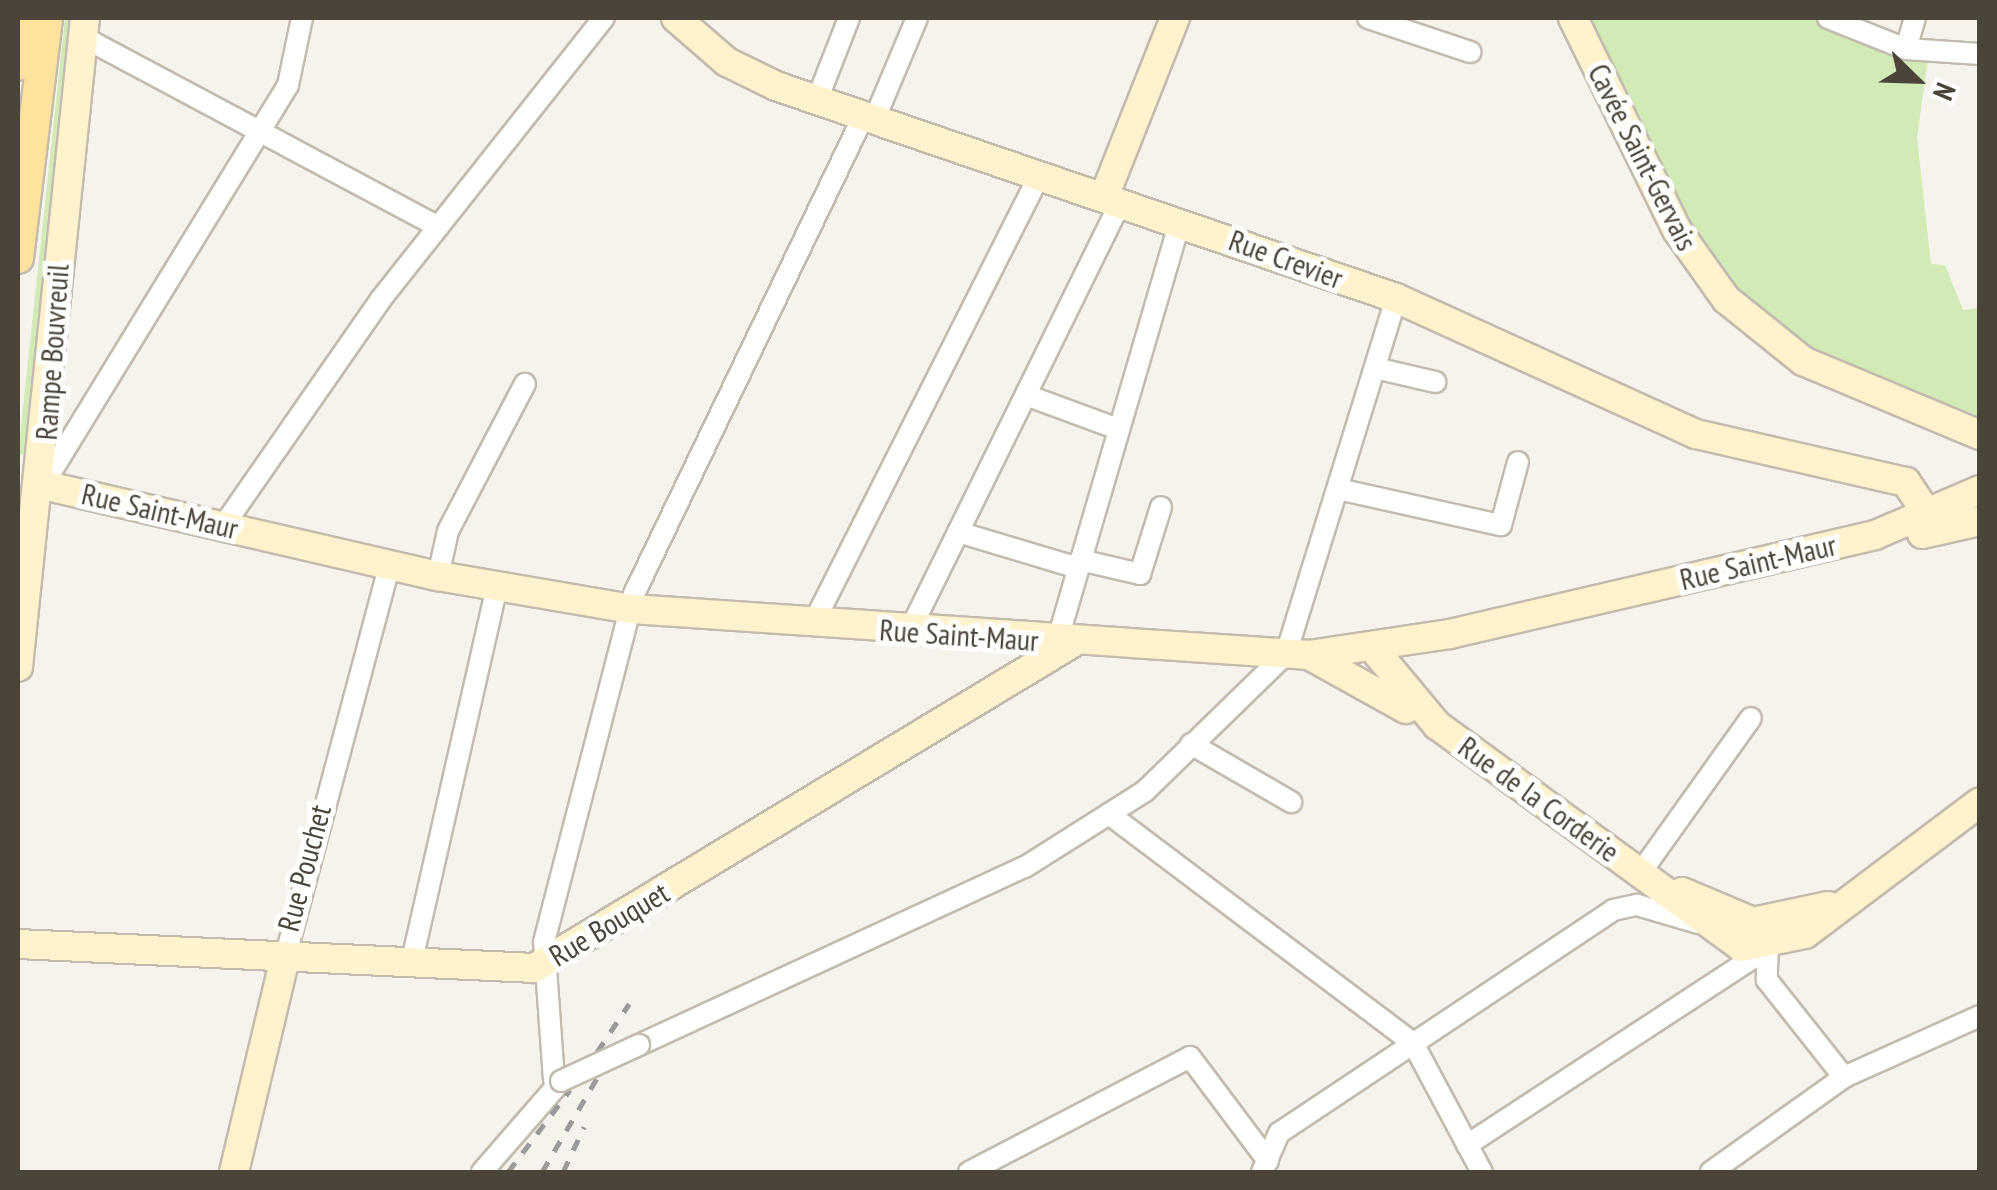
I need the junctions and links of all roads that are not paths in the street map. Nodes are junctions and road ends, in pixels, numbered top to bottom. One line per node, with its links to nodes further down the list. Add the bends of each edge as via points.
1 (24, 18): 17 (main road)
2 (47, 18): 20 (main road)
3 (302, 18): 21 (street, via 295,71)
4 (604, 18): 25 (street)
5 (676, 18): 18 (street, Rue Crevier, via 727,62)
6 (849, 18): 18 (street)
7 (917, 18): 19 (street)
8 (1175, 18): 23 (street)
9 (1368, 18): 15 (street)
10 (1573, 18): 33 (street, Cavée Saint-Gervais, via 1677,230 1726,299 1803,361)
11 (1828, 18): 14 (street)
12 (1915, 18): 14 (street)
13 (83, 27): 21 (street); 35 (street, Rampe Bouvreuil)
14 (1906, 49): 16 (street)
15 (1470, 52)
16 (1980, 54)
17 (18, 65)
18 (817, 100): 19 (street, Rue Crevier)
19 (869, 117): 22 (street, Rue Crevier); 47 (street)
20 (25, 128): 26 (main road)
21 (260, 132): 25 (street); 35 (street)
22 (1040, 174): 23 (street, Rue Crevier); 48 (street)
23 (1112, 200): 24 (street, Rue Crevier); 31 (street)
24 (1180, 222): 27 (street, Rue Crevier); 32 (street)
25 (438, 227): 41 (street)
26 (18, 258)
27 (1396, 298): 28 (street); 40 (street, Rue Crevier, via 1696,434 1906,482)
28 (1375, 368): 29 (street); 36 (street)
29 (1436, 382)
30 (525, 384): 45 (street, via 448,530)
31 (1026, 395): 32 (street); 42 (street)
32 (1118, 429): 43 (street)
33 (1980, 436)
34 (1518, 462): 36 (street, via 1501,525)
35 (43, 485): 41 (street, Rue Saint-Maur); 53 (street, Rampe Bouvreuil)
36 (1338, 488): 52 (street)
37 (1980, 490): 40 (street, Rue Saint-Maur)
38 (1161, 507): 43 (street, via 1140,574)
39 (1979, 522): 40 (street, Rue Saint-Maur)
40 (1930, 523): 51 (street, Rue Saint-Maur)
41 (224, 525): 44 (street, Rue Saint-Maur)
42 (958, 532): 43 (street); 49 (street)
43 (1079, 564): 50 (street)
44 (389, 566): 45 (street, Rue Saint-Maur); 64 (street, Rue Pouchet)
45 (438, 576): 46 (street, Rue Saint-Maur)
46 (496, 587): 47 (street, Rue Saint-Maur); 66 (street)
47 (632, 609): 48 (street, Rue Saint-Maur); 65 (street, via 544,942)
48 (813, 624): 49 (street, Rue Saint-Maur)
49 (909, 632): 50 (street, Rue Saint-Maur)
50 (1066, 642): 52 (street, Rue Saint-Maur); 65 (street, Rue Bouquet)
51 (1372, 647): 52 (street, Rue Saint-Maur); 55 (street, Rue de la Corderie)
52 (1298, 655): 55 (street, Rue de la Corderie); 56 (street)
53 (18, 667)
54 (1751, 718): 60 (street)
55 (1437, 726): 60 (street, Rue de la Corderie)
56 (1191, 744): 57 (street); 59 (street)
57 (1290, 802)
58 (1980, 802): 62 (street, via 1805,934)
59 (1108, 814): 68 (street); 70 (street, bridge, via 1025,867)
60 (1641, 872): 61 (street, Rue de la Corderie)
61 (1710, 919): 62 (street, Rue de la Corderie, via 1730,943); 68 (street, via 1624,905)
62 (1768, 936): 69 (street, via 1767,980); 71 (street)
63 (18, 944): 64 (street, Rue Bouquet)
64 (285, 958): 66 (street, Rue Bouquet); 73 (street, Rue Pouchet)
65 (548, 963): 66 (street, Rue Bouquet); 70 (street)
66 (411, 964)
67 (1980, 1016): 69 (street)
68 (1412, 1043): 71 (street); 72 (street, via 1279,1134)
69 (1844, 1077): 78 (street)
70 (557, 1080): 74 (street)
71 (1467, 1145): 77 (street)
72 (1267, 1167): 75 (street, via 1202,1066 1174,1057); 76 (street)
73 (234, 1172)
74 (482, 1172)
75 (969, 1172)
76 (1246, 1172)
77 (1482, 1172)
78 (1711, 1172)

